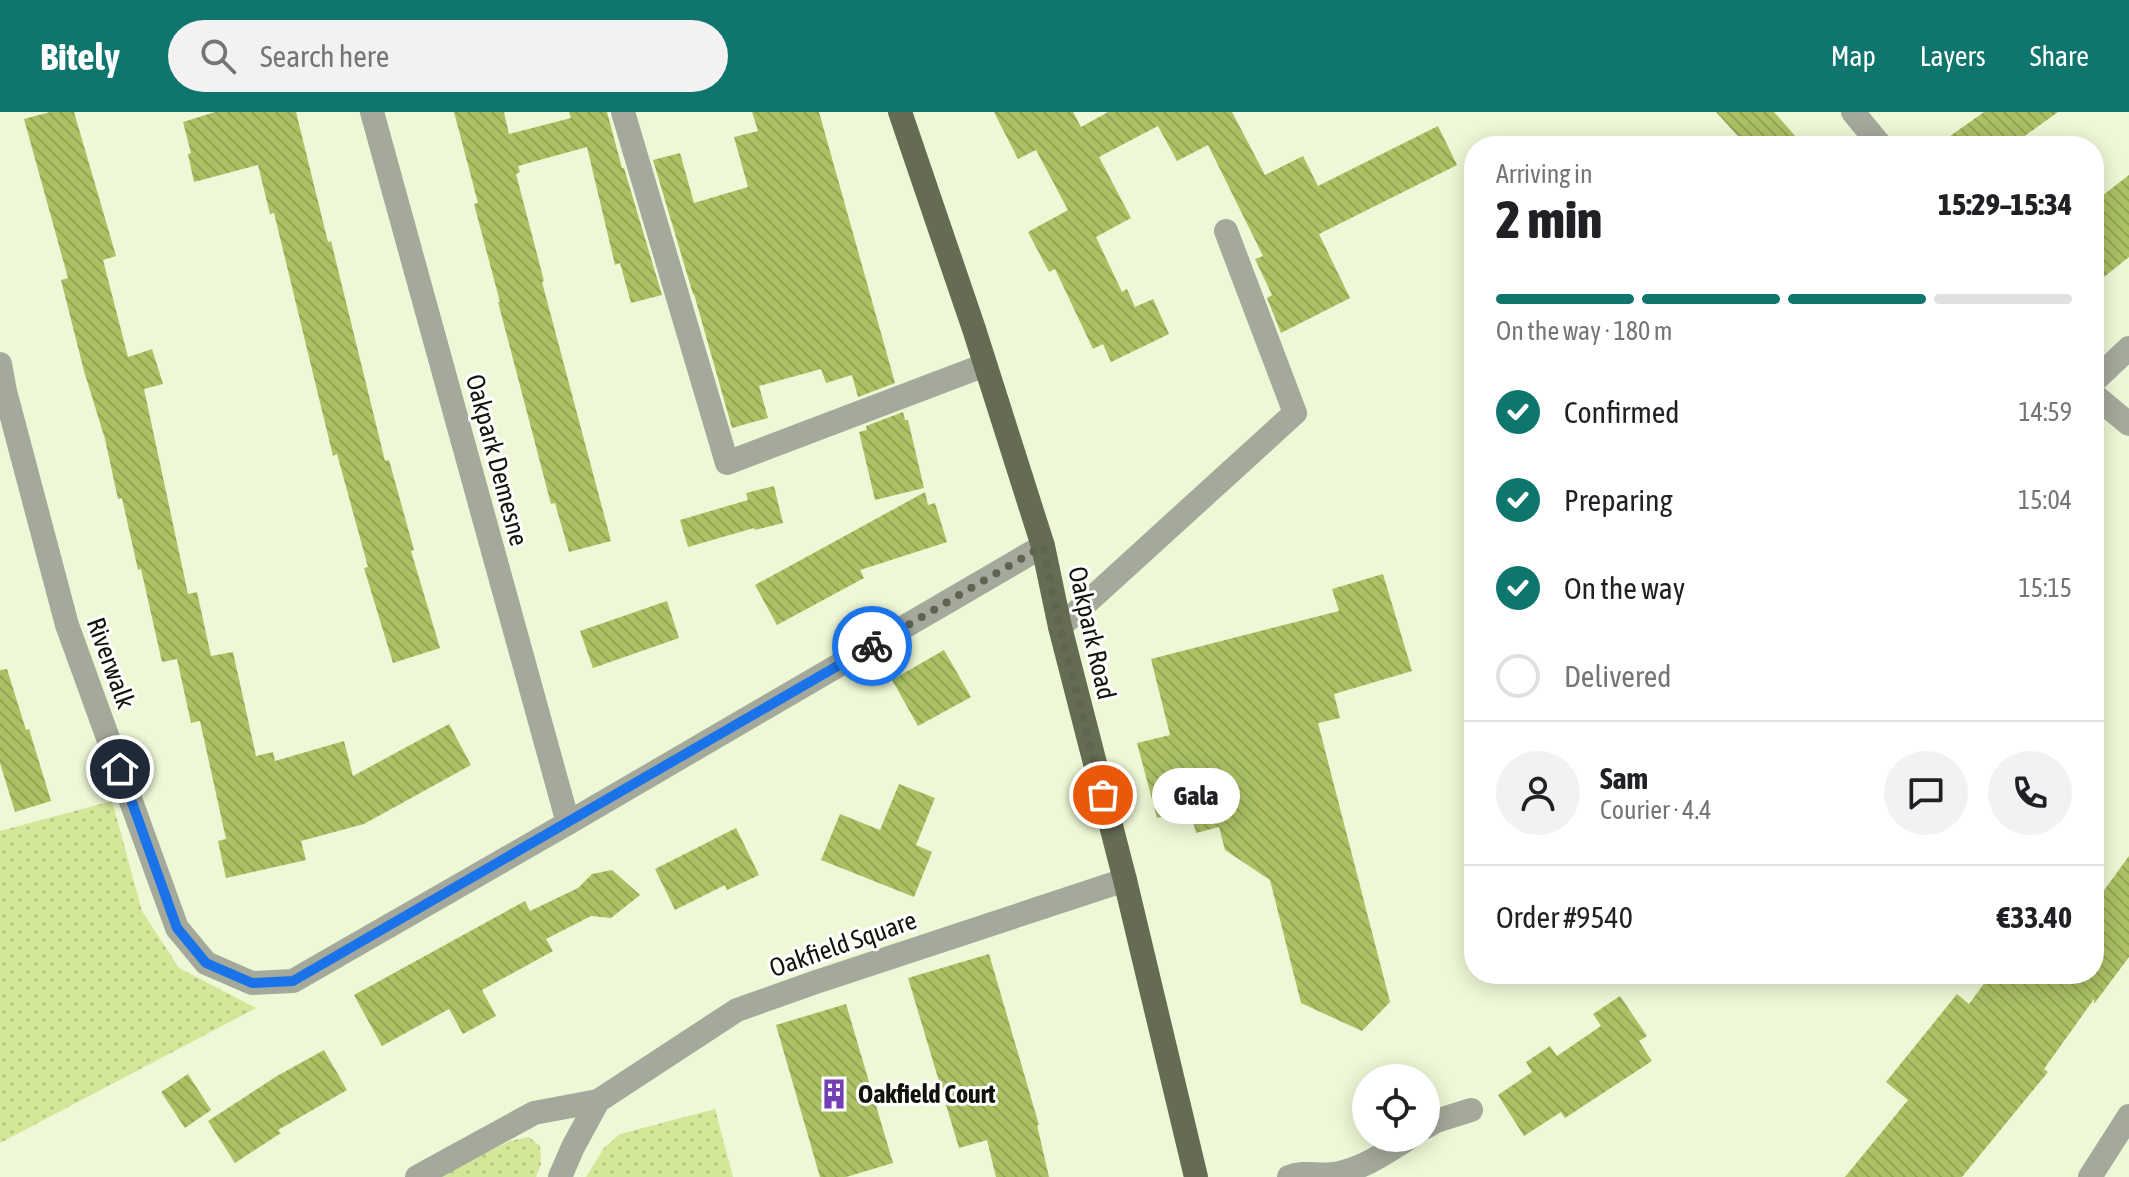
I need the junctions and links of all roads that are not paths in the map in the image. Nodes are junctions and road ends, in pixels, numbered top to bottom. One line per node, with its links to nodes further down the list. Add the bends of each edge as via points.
1 (372, 112): 15 (street, Oakpark Demesne)
2 (623, 112): 9 (street, via 727,463)
3 (905, 114): 9 (main road, Oakpark Road)
4 (1863, 115): 5 (street)
5 (1875, 136)
6 (1226, 231): 14 (street, via 1295,413)
7 (2129, 348): 10 (street)
8 (0, 364): 15 (street, Riverwalk, via 67,625 177,928 206,963 252,983 293,981)
9 (985, 365): 13 (main road, Oakpark Road)
10 (2104, 372)
11 (2104, 403): 12 (street)
12 (2129, 424)
13 (1043, 546): 14 (main road, Oakpark Road); 15 (street)
14 (1060, 627): 16 (main road, Oakpark Road)
15 (568, 823)
16 (1125, 880): 17 (street, Oakfield Square, via 737,1010); 24 (main road, Oakpark Road)
17 (598, 1101): 22 (street, Oakfield Square, via 534,1113); 23 (street, Oakfield Square)
18 (1471, 1110): 20 (street)
19 (2129, 1116): 26 (street)
20 (1440, 1120)
21 (1387, 1152): 25 (street, via 1368,1164 1331,1174)
22 (417, 1177)
23 (560, 1177)
24 (1196, 1177)
25 (1289, 1177)
26 (2090, 1177)

